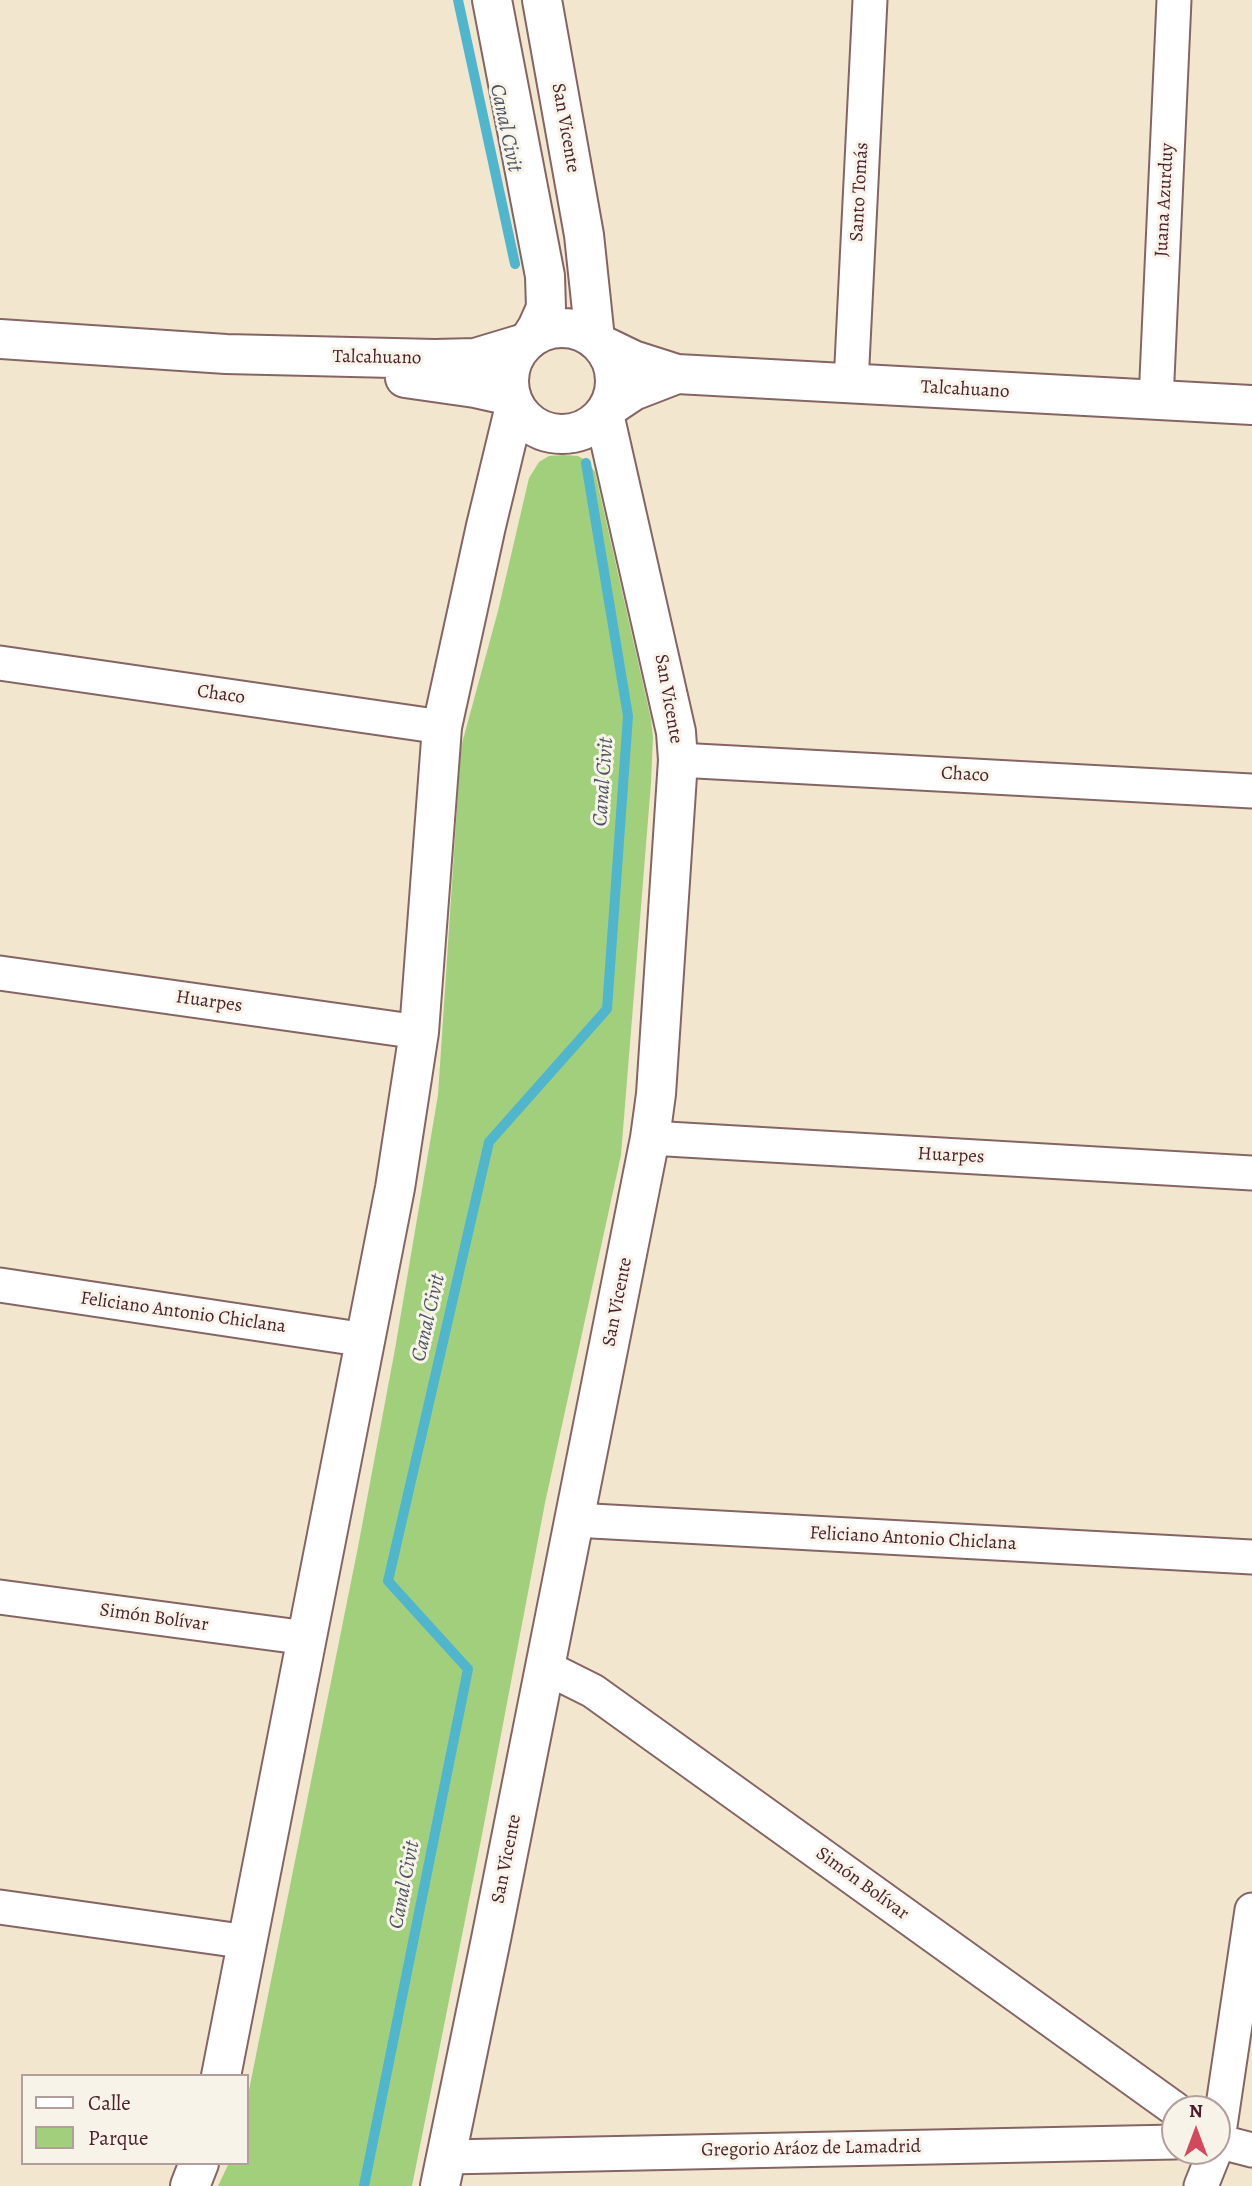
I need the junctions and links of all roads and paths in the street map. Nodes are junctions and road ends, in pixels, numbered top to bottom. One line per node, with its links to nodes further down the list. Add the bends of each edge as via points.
1 (492, 0): 6 (main road, via 545,276 546,308)
2 (542, 0): 7 (main road, San Vicente, via 584,234)
3 (870, 0): 10 (street, Santo Tomás)
4 (1174, 0): 12 (street, Juana Azurduy)
5 (0, 340): 8 (main road, Talcahuano)
6 (527, 341): 7 (main road, via 545,330 562,328 580,330); 8 (main road, Talcahuano, via 475,358); 11 (main road, via 511,368)
7 (598, 342): 9 (main road, Talcahuano, via 633,360); 14 (main road, via 611,359 615,375 615,392)
8 (226, 354): 11 (main road, Talcahuano, via 475,388)
9 (677, 374): 10 (main road, Talcahuano); 14 (main road, Talcahuano, via 633,391)
10 (850, 384): 12 (main road, Talcahuano)
11 (513, 401): 14 (main road, via 526,420 540,430 558,434 591,426); 16 (main road)
12 (1156, 401): 13 (main road, Talcahuano)
13 (1252, 405)
14 (606, 411): 17 (main road, San Vicente, via 672,707)
15 (0, 663): 16 (street, Chaco)
16 (442, 727): 20 (main road)
17 (678, 760): 18 (street, Chaco); 21 (main road, San Vicente)
18 (1252, 791)
19 (0, 973): 20 (street, Huarpes)
20 (419, 1032): 24 (main road)
21 (650, 1138): 22 (street, Huarpes); 25 (main road, San Vicente)
22 (1252, 1173)
23 (0, 1286): 24 (street, Feliciano Antonio Chiclana)
24 (366, 1340): 28 (main road)
25 (574, 1520): 26 (street, Feliciano Antonio Chiclana); 29 (main road, San Vicente)
26 (1252, 1558)
27 (0, 1597): 28 (street, Simón Bolívar)
28 (307, 1638): 32 (main road)
29 (545, 1667): 35 (street, Simón Bolívar, via 593,1691); 41 (main road, San Vicente)
30 (0, 1907): 32 (street)
31 (1252, 1910): 34 (street)
32 (248, 1942): 33 (main road)
33 (220, 2074)
34 (1224, 2095)
35 (1161, 2099)
36 (1161, 2143): 41 (street, Gregorio Aráoz de Lamadrid)
37 (1231, 2146): 38 (street)
38 (1252, 2150)
39 (198, 2165): 42 (main road)
40 (1209, 2165): 43 (street)
41 (443, 2171)
42 (190, 2186)
43 (1201, 2186)

